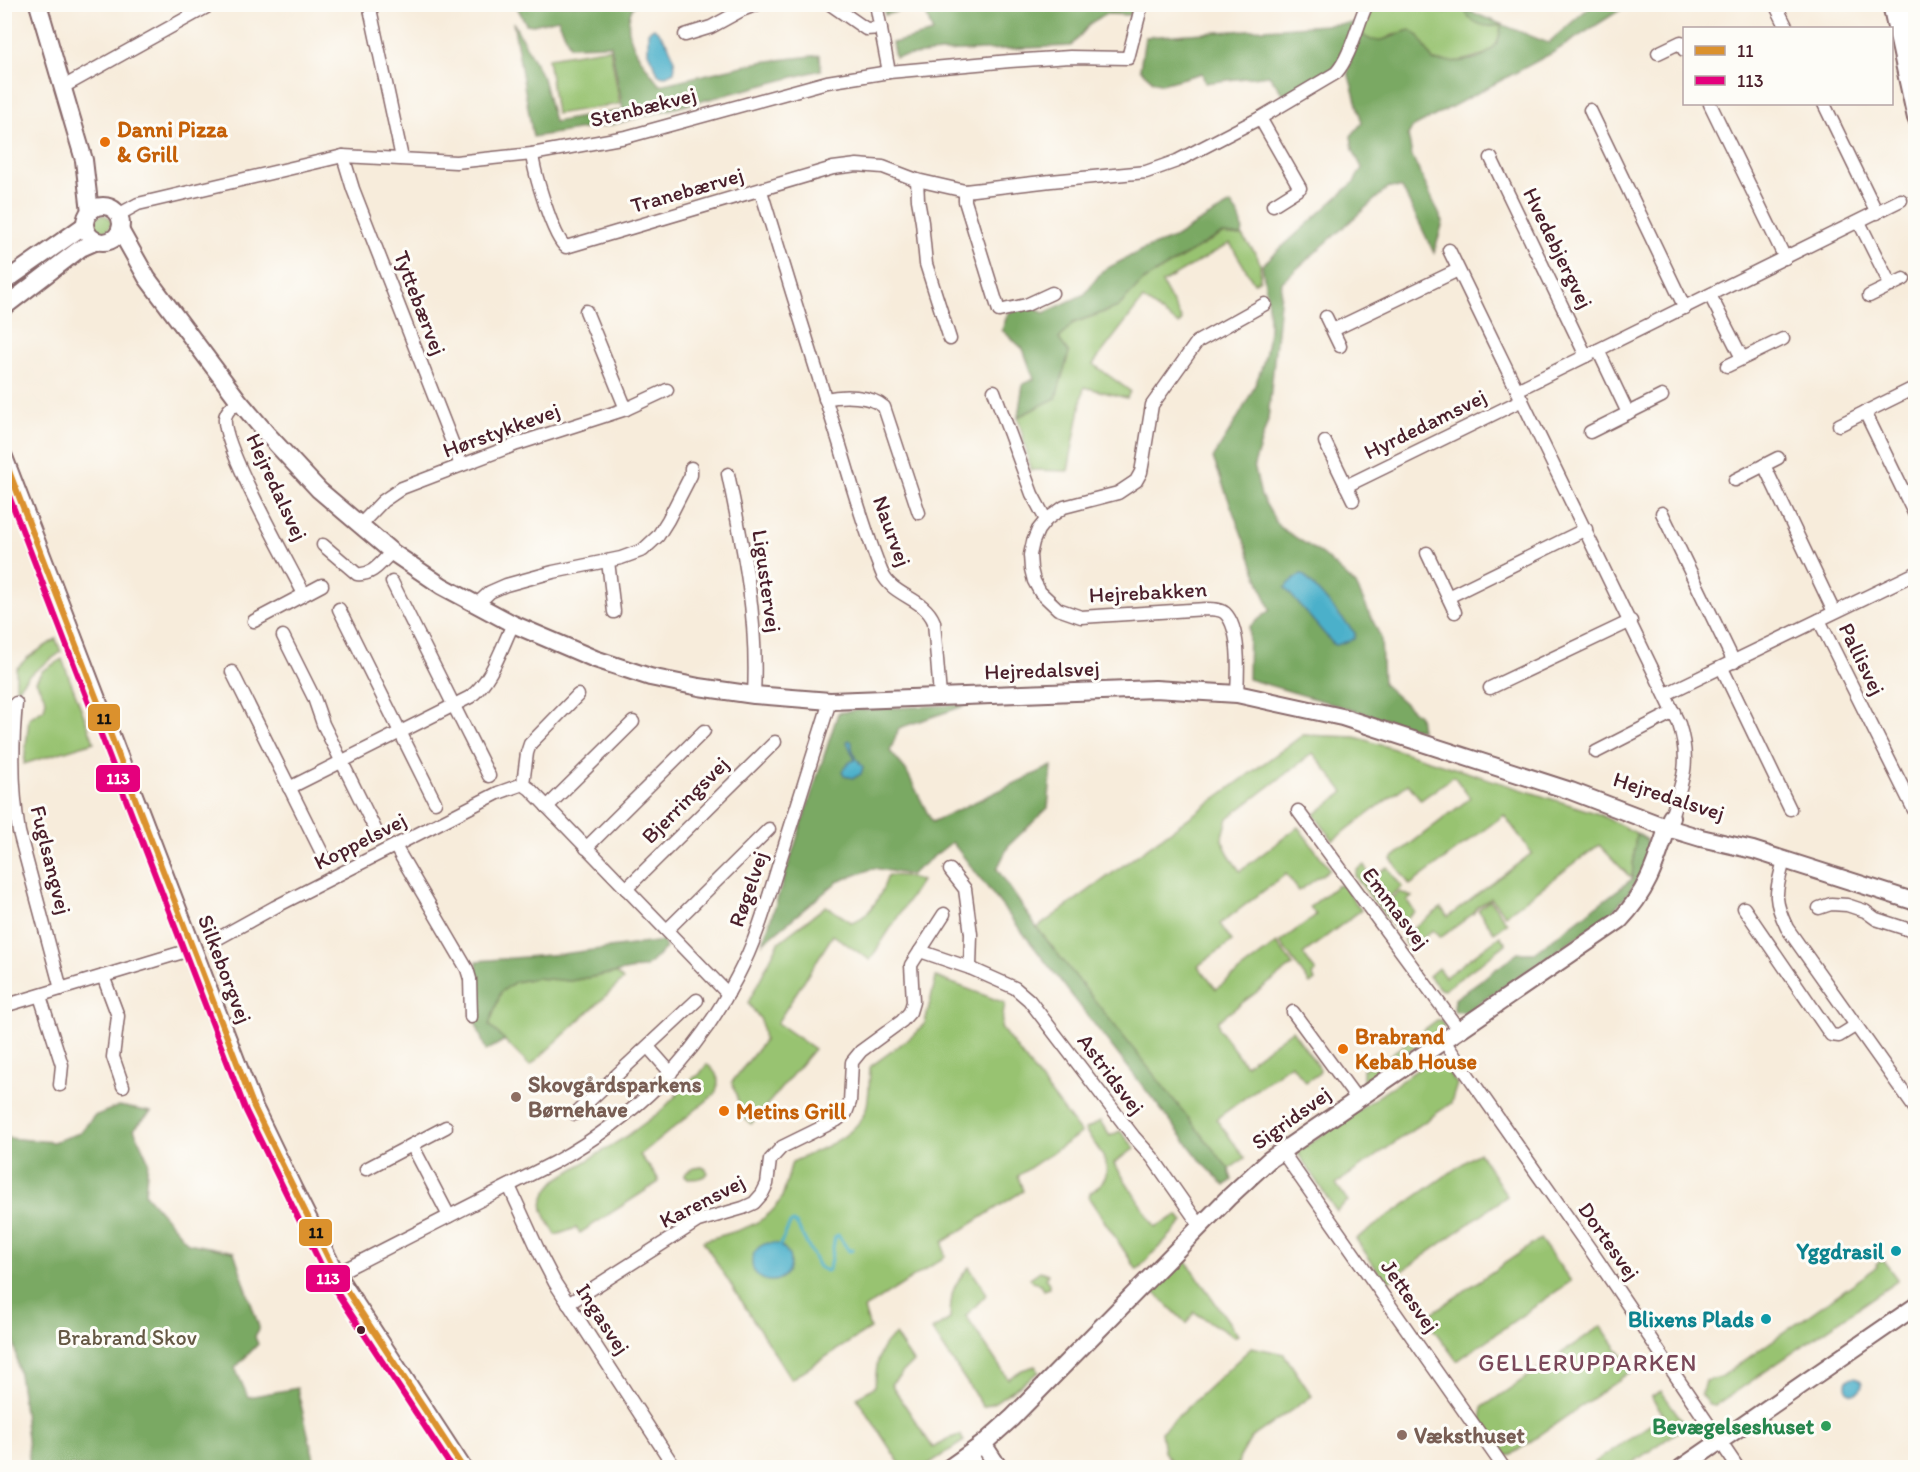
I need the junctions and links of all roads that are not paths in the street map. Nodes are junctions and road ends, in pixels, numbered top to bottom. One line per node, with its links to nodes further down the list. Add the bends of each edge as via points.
1 (38, 4): 19 (street)
2 (212, 4): 19 (street)
3 (369, 4): 27 (street)
4 (758, 4): 14 (street)
5 (830, 4): 13 (street, via 866,29)
6 (876, 4): 13 (street)
7 (1142, 4): 18 (street, Stenbækvej, via 1128,58 1070,57)
8 (1367, 4): 23 (street, Tranebærvej, via 1336,73)
9 (1775, 4): 12 (street)
10 (1891, 4): 24 (street)
11 (1905, 4): 17 (street)
12 (1786, 27)
13 (880, 28): 18 (street)
14 (685, 35)
15 (1683, 47): 16 (street, via 1681,42)
16 (1658, 53)
17 (1916, 57)
18 (889, 72): 25 (street, Stenbækvej, via 827,82 626,137)
19 (63, 87): 35 (street)
20 (1710, 105): 39 (street)
21 (1824, 105): 34 (street)
22 (1590, 111): 50 (street)
23 (1260, 118): 31 (street, Tranebærvej, via 1178,161 1146,172); 33 (street, via 1300,188)
24 (1916, 118)
25 (532, 154): 27 (street, Stenbækvej, via 456,162); 30 (street, Tranebærvej, via 552,223 566,247)
26 (343, 156): 27 (street, Stenbækvej); 35 (street, Stenbækvej, via 138,204); 75 (street, Tyttebærvej)
27 (402, 158)
28 (1491, 158): 57 (street, Hvedebjergvej)
29 (917, 180): 30 (street, Tranebærvej, via 883,167 857,165 834,168); 31 (street, Tranebærvej); 54 (street, via 926,264)
30 (761, 191): 65 (street, Naurvej)
31 (965, 191): 45 (street, via 999,311)
32 (1901, 200): 34 (street)
33 (1273, 205)
34 (1877, 213): 36 (street)
35 (104, 218): 37 (street, via 115,238); 37 (street, Hejredalsvej, via 87,233); 41 (street, Hejredalsvej); 43 (street, Stenbækvej)
36 (1859, 222): 39 (street); 44 (street)
37 (101, 241): 41 (street, Hejredalsvej); 49 (street, via 81,248)
38 (1449, 250): 40 (street, Hyrdedamsvej)
39 (1785, 258): 46 (street)
40 (1458, 270): 53 (street); 63 (street, Hyrdedamsvej)
41 (147, 278): 66 (street, Hejredalsvej)
42 (1904, 279): 44 (street)
43 (4, 282)
44 (1891, 286): 47 (street)
45 (1052, 293)
46 (1710, 295): 50 (street); 58 (street)
47 (1869, 296)
48 (1264, 304): 85 (street, via 1197,342 1152,405 1141,472 1136,481 1118,493 1064,507)
49 (4, 306)
50 (1685, 308): 57 (street)
51 (586, 311): 67 (street)
52 (1326, 317): 53 (street)
53 (1333, 330): 56 (street)
54 (950, 339)
55 (1783, 339): 58 (street)
56 (1340, 346)
57 (1592, 353): 63 (street); 69 (street, Hvedebjergvej)
58 (1742, 358): 59 (street)
59 (1726, 366)
60 (1916, 387): 68 (street)
61 (667, 390): 67 (street, Hørstykkevej)
62 (994, 391): 85 (street, via 1032,494)
63 (1520, 395): 80 (street, Hyrdedamsvej); 87 (street, Hyrdedamsvej)
64 (1662, 396): 69 (street)
65 (825, 399): 82 (street, Naurvej, via 853,397 884,407); 115 (street, Naurvej, via 884,576 892,588 923,606 934,622)
66 (239, 401): 86 (street, Hejredalsvej, via 295,466); 95 (street, Hejredalsvej, via 225,417 229,439)
67 (626, 409): 75 (street, Hørstykkevej)
68 (1865, 412): 70 (street); 84 (street)
69 (1628, 413): 71 (street)
70 (1839, 424)
71 (1590, 432)
72 (1324, 442): 80 (street, Hyrdedamsvej)
73 (4, 457): 150 (street, Silkeborgvej)
74 (1779, 458): 76 (street)
75 (461, 465): 86 (street, Hørstykkevej, via 391,494)
76 (1764, 465): 79 (street); 101 (street, Pallisvej)
77 (691, 468): 91 (street, via 691,476 657,537 643,550)
78 (728, 474): 114 (street, Ligustervej, via 753,607)
79 (1735, 480)
80 (1346, 486): 81 (street, Hyrdedamsvej)
81 (1353, 500)
82 (919, 513)
83 (1662, 513): 107 (street)
84 (1916, 517)
85 (1046, 520): 111 (street, Hejrebakken, via 1038,530 1030,555 1034,581 1048,602 1081,617 1217,609 1225,613 1237,644)
86 (359, 526): 89 (street, Hejredalsvej)
87 (1586, 530): 96 (street); 104 (street, Hyrdedamsvej)
88 (323, 545): 89 (street, Hejredalsvej, via 357,574 364,575)
89 (392, 552): 97 (street, Hejredalsvej)
90 (1427, 553): 96 (street)
91 (608, 561): 97 (street, via 506,585 490,592); 99 (street)
92 (1916, 573): 101 (street, Pallisvej)
93 (392, 582): 118 (street)
94 (322, 585): 95 (street)
95 (304, 594): 103 (street)
96 (1448, 597): 100 (street)
97 (476, 605): 105 (street, Hejredalsvej)
98 (339, 609): 122 (street)
99 (614, 612)
100 (1455, 612)
101 (1834, 612): 102 (street, Pallisvej)
102 (1819, 620): 107 (street, Pallisvej); 133 (street, Pallisvej)
103 (254, 621)
104 (1630, 621): 110 (street); 112 (street, Hyrdedamsvej)
105 (513, 624): 114 (street, Hejredalsvej, via 595,659 650,677); 118 (street, via 480,690)
106 (283, 636): 125 (street)
107 (1734, 662): 108 (street, Pallisvej)
108 (1722, 668): 112 (street, Pallisvej); 131 (street)
109 (232, 672): 128 (street)
110 (1490, 688)
111 (1236, 694): 115 (street, Hejredalsvej, via 1155,689); 134 (street, Hejredalsvej, via 1342,717 1571,791 1635,806)
112 (1666, 694): 119 (street, Hyrdedamsvej)
113 (578, 695): 127 (street, via 530,744)
114 (754, 696): 116 (street, Hejredalsvej)
115 (940, 696): 116 (street, Hejredalsvej)
116 (830, 701): 155 (street, Røgelvej, via 758,928)
117 (16, 703): 154 (street, Fuglsangvej, via 15,806)
118 (454, 705): 122 (street); 126 (street)
119 (1674, 712): 124 (street); 134 (street, Hyrdedamsvej, via 1686,764)
120 (633, 722): 130 (street)
121 (704, 731): 138 (street, Bjerringsvej)
122 (400, 732): 125 (street); 129 (street)
123 (775, 742): 142 (street, Bjerringsvej)
124 (1596, 752)
125 (342, 762): 128 (street); 136 (street)
126 (489, 776)
127 (523, 784): 130 (street); 137 (street, Koppelsvej)
128 (290, 788): 139 (street)
129 (435, 802)
130 (547, 807): 138 (street)
131 (1790, 809)
132 (1298, 811): 162 (street, Emmasvej)
133 (1916, 814)
134 (1669, 822): 140 (street, Hejredalsvej, via 1704,828); 162 (street, Sigridsvej, via 1648,882 1620,920)
135 (769, 829): 147 (street)
136 (376, 831)
137 (395, 846): 149 (street, Koppelsvej); 160 (street, via 467,969)
138 (586, 848): 142 (street)
139 (322, 853)
140 (1784, 860): 143 (street, Hejredalsvej); 161 (street, via 1776,890 1777,907 1786,928)
141 (950, 870): 152 (street, via 965,888 971,934)
142 (626, 889): 147 (street)
143 (1916, 903)
144 (1744, 908): 161 (street, via 1831,1035 1839,1036)
145 (1819, 908): 148 (street, via 1831,903 1847,905 1876,920)
146 (944, 914): 151 (street, Karensvej)
147 (667, 930): 155 (street)
148 (1916, 932)
149 (218, 939)
150 (193, 949): 153 (street); 178 (street, Silkeborgvej, via 254,1107)
151 (920, 951): 152 (street, Astridsvej); 179 (street, Karensvej, via 911,965 910,1012 852,1062 846,1113 782,1148 770,1160 767,1184 754,1203 698,1221)
152 (970, 968): 177 (street, Astridsvej, via 1016,988 1029,1000 1152,1157)
153 (103, 976): 154 (street); 167 (street, via 118,1016 113,1057)
154 (62, 989): 156 (street)
155 (728, 994): 165 (street, Røgelvej)
156 (40, 996): 158 (street); 166 (street, via 62,1065)
157 (697, 1000): 164 (street)
158 (4, 1006)
159 (1293, 1012): 168 (street)
160 (471, 1017)
161 (1855, 1026): 169 (street)
162 (1459, 1030): 163 (street, Sigridsvej)
163 (1444, 1041): 168 (street, Sigridsvej); 181 (street, Dortesvej)
164 (648, 1047): 165 (street); 170 (street)
165 (671, 1073): 175 (street, Røgelvej, via 637,1107 601,1134)
166 (60, 1085)
167 (123, 1086)
168 (1357, 1099): 173 (street, Sigridsvej)
169 (1916, 1110)
170 (575, 1114)
171 (446, 1127): 172 (street)
172 (412, 1145): 174 (street); 176 (street)
173 (1281, 1150): 177 (street, Sigridsvej); 188 (street, Jettesvej)
174 (366, 1169)
175 (509, 1186): 176 (street, Røgelvej); 179 (street, Ingasvej)
176 (450, 1216): 178 (street, Røgelvej)
177 (1201, 1227): 182 (street, Sigridsvej)
178 (336, 1274): 184 (street, Silkeborgvej)
179 (568, 1304): 185 (street, Ingasvej)
180 (1916, 1306): 181 (street)
181 (1720, 1441): 189 (street); 190 (street, Dortesvej)
182 (982, 1444): 183 (street, Sigridsvej); 187 (street)
183 (972, 1461): 186 (street, Sigridsvej)
184 (463, 1467)
185 (675, 1467)
186 (948, 1467)
187 (999, 1467)
188 (1503, 1467)
189 (1682, 1467)
190 (1738, 1467)

